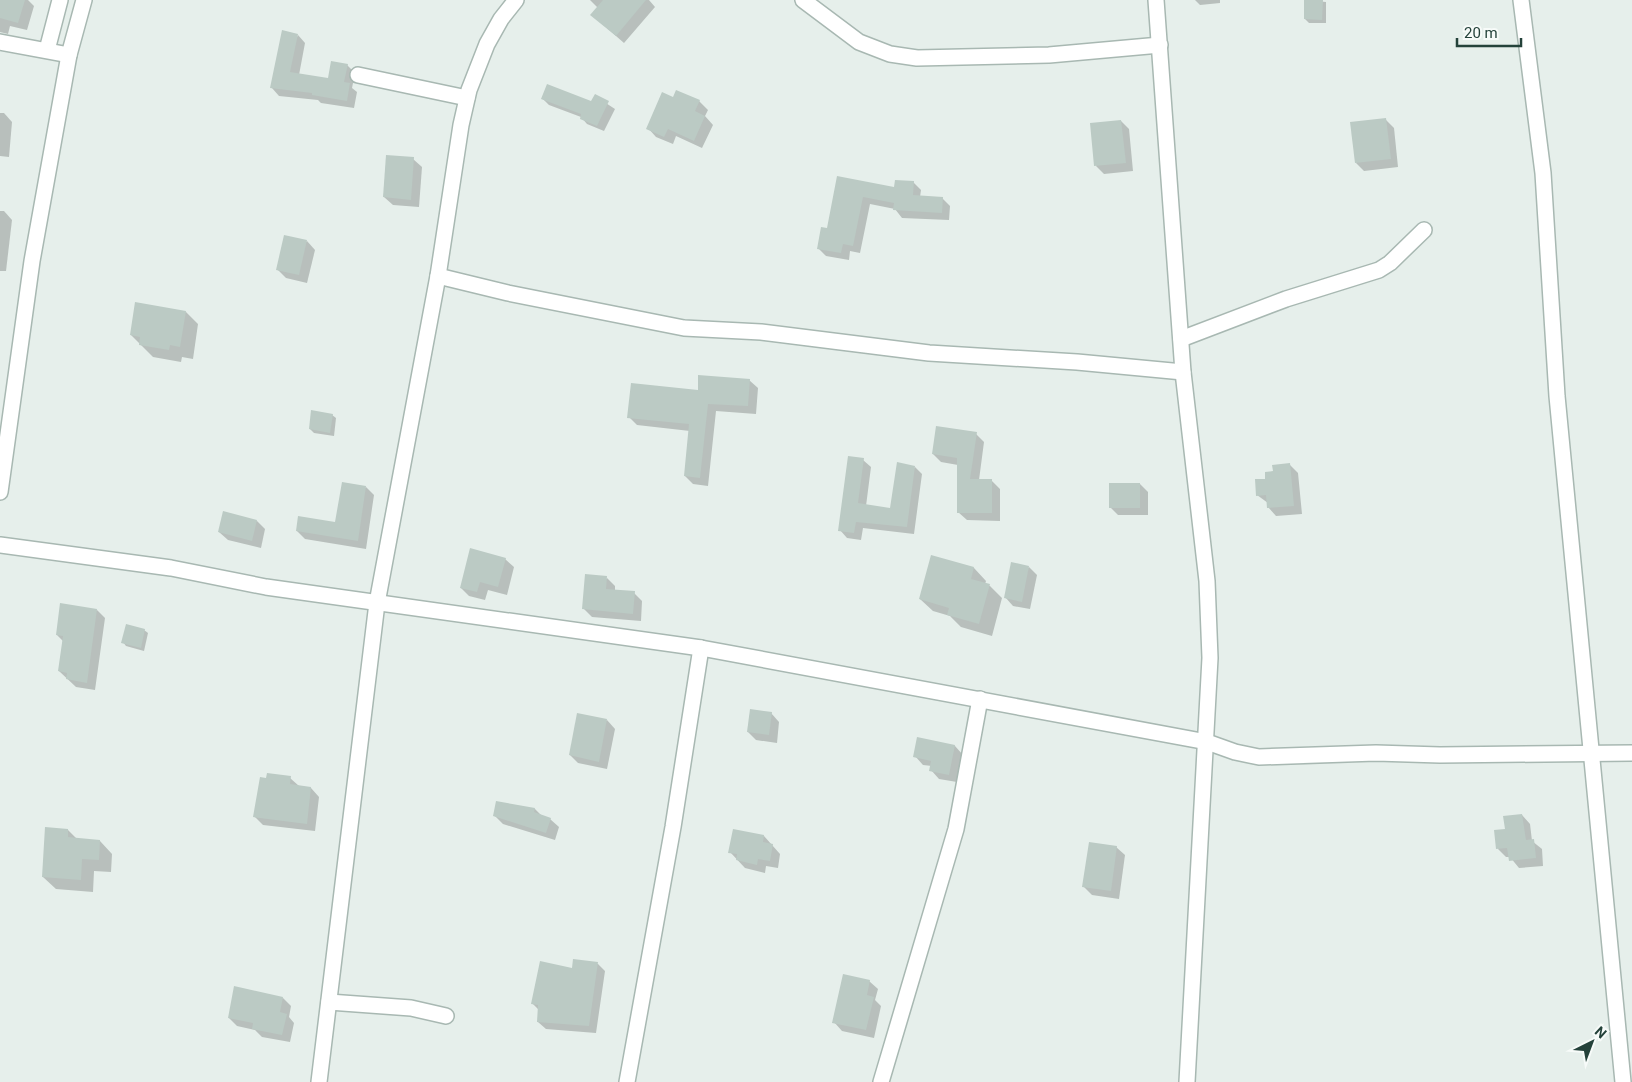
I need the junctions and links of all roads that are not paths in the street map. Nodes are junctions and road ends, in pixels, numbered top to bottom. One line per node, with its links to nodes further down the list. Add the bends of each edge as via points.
1 (60, 0): 9 (street)
2 (84, 0): 10 (street)
3 (516, 0): 12 (street, via 491,34)
4 (803, 0): 8 (street, via 859,42 890,54 917,58 1049,55)
5 (1156, 0): 8 (street)
6 (1521, 0): 24 (street, via 1543,173 1557,396)
7 (0, 42): 9 (street)
8 (1160, 45): 15 (street)
9 (47, 50): 10 (street)
10 (69, 54): 17 (street, via 32,261)
11 (358, 74): 12 (street)
12 (467, 98): 14 (street)
13 (1424, 230): 15 (street, via 1390,264 1379,270 1278,302)
14 (438, 276): 16 (street, via 684,328 779,334 929,353); 19 (street)
15 (1180, 339): 16 (street)
16 (1183, 372): 22 (street, via 1207,581 1210,658)
17 (0, 492)
18 (0, 545): 19 (street, via 171,568 266,587)
19 (376, 602): 20 (street); 25 (street)
20 (701, 648): 21 (street); 28 (street)
21 (980, 699): 22 (street); 29 (street, via 956,828)
22 (1207, 742): 24 (street, via 1259,756); 30 (street)
23 (1632, 753): 24 (street)
24 (1593, 754): 31 (street)
25 (329, 1002): 26 (street, via 411,1008); 27 (street)
26 (446, 1016)
27 (319, 1082)
28 (627, 1082)
29 (881, 1082)
30 (1187, 1082)
31 (1623, 1082)

